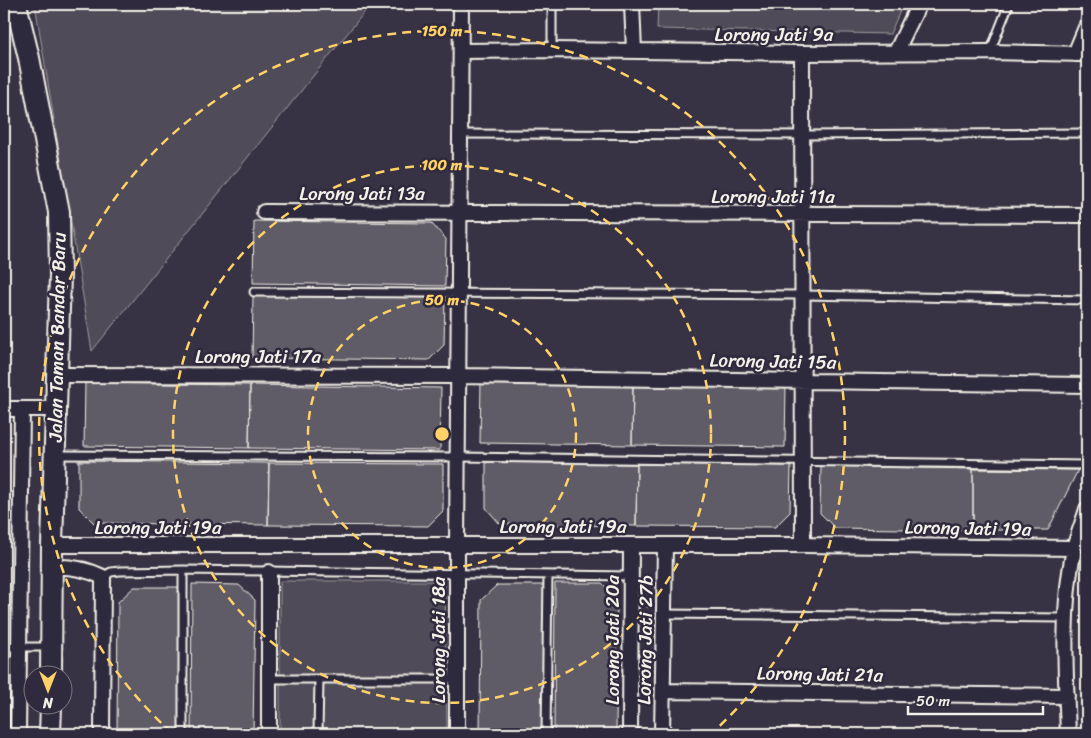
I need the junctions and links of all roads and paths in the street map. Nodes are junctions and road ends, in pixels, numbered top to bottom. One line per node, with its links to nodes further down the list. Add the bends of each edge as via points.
1 (16, 4): 26 (street, Jalan Taman Bandar Baru, via 59,212)
2 (461, 4): 9 (street, Lorong Jati 18a)
3 (552, 4): 8 (lane)
4 (632, 4): 10 (street)
5 (919, 4): 11 (street)
6 (1009, 4): 12 (lane)
7 (1087, 25): 14 (street)
8 (552, 50): 9 (street, Lorong Jati 9a); 10 (street, Lorong Jati 9a)
9 (461, 51): 16 (street, Lorong Jati 18a)
10 (634, 51): 13 (street, Lorong Jati 9a)
11 (896, 52): 12 (street, Lorong Jati 9a); 13 (street, Lorong Jati 9a)
12 (990, 52): 14 (street, Lorong Jati 9a)
13 (802, 53): 17 (street)
14 (1081, 54)
15 (1087, 133): 17 (lane)
16 (460, 134): 17 (lane); 19 (street, Lorong Jati 18a)
17 (803, 135): 20 (street)
18 (264, 212): 19 (street, Lorong Jati 13a)
19 (459, 212): 20 (street, Lorong Jati 11a); 23 (street, Lorong Jati 18a)
20 (803, 215): 21 (street, Lorong Jati 11a); 24 (street)
21 (1087, 215)
22 (254, 292): 23 (lane)
23 (459, 293): 24 (lane); 27 (street, Lorong Jati 18a)
24 (803, 295): 25 (lane); 28 (street)
25 (1087, 300)
26 (58, 375): 27 (street, Lorong Jati 17a); 31 (street, Jalan Taman Bandar Baru)
27 (458, 376): 28 (street, Lorong Jati 15a); 34 (street, Lorong Jati 18a)
28 (803, 381): 29 (street, Lorong Jati 15a); 35 (street)
29 (1087, 384)
30 (4, 409): 32 (street)
31 (56, 409): 32 (street); 33 (street, Jalan Taman Bandar Baru)
32 (22, 410): 55 (street)
33 (55, 455): 34 (lane); 38 (street, Jalan Taman Bandar Baru)
34 (458, 457): 35 (lane); 39 (street, Lorong Jati 18a)
35 (803, 461): 36 (lane); 41 (street)
36 (1087, 465)
37 (1087, 509): 43 (street)
38 (52, 545): 39 (street, Lorong Jati 19a); 44 (street, Jalan Taman Bandar Baru)
39 (457, 545): 40 (street, Lorong Jati 19a); 47 (street, Lorong Jati 18a)
40 (632, 545): 42 (street, Lorong Jati 19a); 49 (street, Lorong Jati 20a)
41 (803, 545): 42 (street, Lorong Jati 19a); 43 (street, Lorong Jati 19a)
42 (665, 546): 51 (street, Lorong Jati 27b)
43 (1074, 548): 52 (street)
44 (52, 567): 50 (street, via 69,566); 54 (street, Jalan Taman Bandar Baru)
45 (183, 570): 46 (lane); 50 (lane, via 120,571); 66 (lane)
46 (269, 572): 47 (lane); 58 (street)
47 (457, 574): 48 (lane); 57 (street, Lorong Jati 18a)
48 (548, 575): 49 (lane); 70 (lane)
49 (631, 576): 71 (street, Lorong Jati 20a)
50 (103, 577): 65 (street)
51 (664, 614): 52 (lane); 60 (street, Lorong Jati 27b)
52 (1066, 618): 61 (street)
53 (4, 647): 55 (lane)
54 (52, 647): 55 (lane); 56 (street, Jalan Taman Bandar Baru)
55 (19, 648): 63 (street)
56 (51, 666)
57 (457, 678): 59 (lane); 69 (street, Lorong Jati 18a)
58 (269, 679): 59 (lane); 67 (street)
59 (319, 679): 68 (lane)
60 (663, 691): 61 (street, Lorong Jati 21a); 72 (street, Lorong Jati 27b)
61 (1067, 696): 73 (street)
62 (50, 716): 64 (street)
63 (18, 734)
64 (50, 734)
65 (102, 734)
66 (183, 734)
67 (269, 734)
68 (318, 734)
69 (457, 734)
70 (546, 734)
71 (630, 734)
72 (662, 734)
73 (1068, 734)

